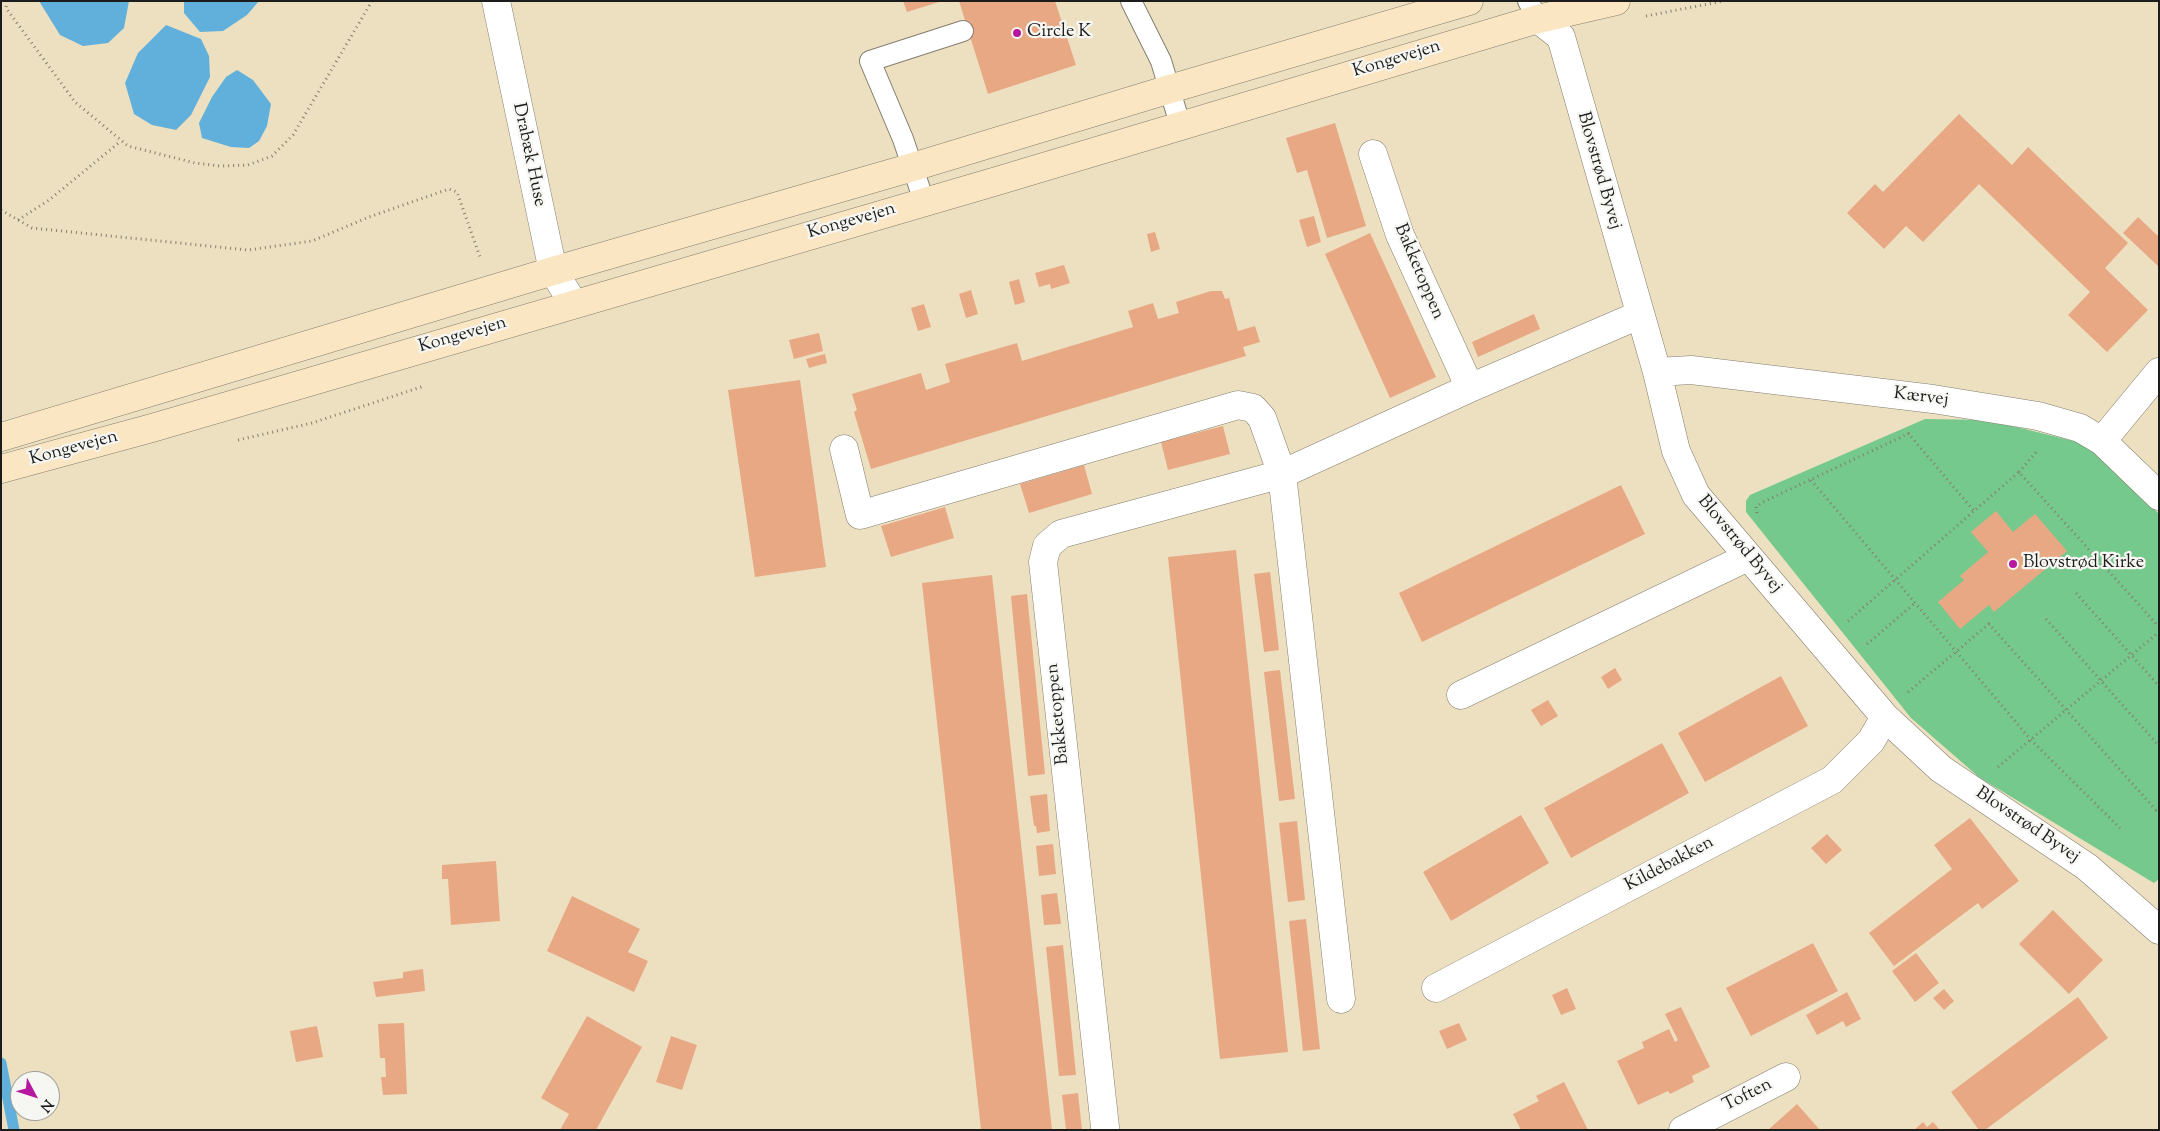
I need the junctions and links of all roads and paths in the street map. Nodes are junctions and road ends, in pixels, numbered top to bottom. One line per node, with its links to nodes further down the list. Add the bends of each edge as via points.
1 (6, 1): 11 (path, via 6,8 75,102)
2 (372, 1): 11 (path, via 293,135 272,156 248,165 195,164 128,146)
3 (496, 1): 17 (street, Drabæk Huse)
4 (1131, 1): 9 (lane, via 1161,61)
5 (1468, 1): 9 (main road, Kongevejen)
6 (1616, 1): 7 (main road, Kongevejen)
7 (1533, 10): 10 (main road, Kongevejen); 20 (street, Blovstrød Byvej, via 1561,37)
8 (963, 31): 13 (lane, via 870,61)
9 (1170, 89): 10 (lane); 13 (main road, Kongevejen)
10 (1180, 124): 14 (main road, Kongevejen)
11 (121, 140): 16 (path, via 49,200)
12 (1373, 154): 23 (street, Bakketoppen, via 1400,235)
13 (913, 167): 14 (lane); 17 (main road, Kongevejen)
14 (924, 201): 19 (main road, Kongevejen)
15 (1, 210): 16 (path)
16 (18, 220): 18 (path, via 32,228 248,250 312,241 369,216 449,189 457,192 482,264)
17 (552, 272): 18 (main road, Kongevejen); 19 (street, Drabæk Huse)
18 (484, 292): 27 (main road, Kongevejen)
19 (574, 304): 30 (main road, Kongevejen)
20 (1639, 315): 21 (street, Blovstrød Byvej); 23 (street, Bakketoppen)
21 (1657, 372): 24 (street, Kærvej, via 1691,370); 36 (street, Blovstrød Byvej, via 1676,451 1696,495)
22 (2159, 372): 28 (street)
23 (1470, 388): 31 (street, Bakketoppen)
24 (1900, 396): 26 (path); 28 (street, Kærvej, via 2038,416 2080,428)
25 (1915, 431): 26 (path)
26 (1908, 434): 32 (path); 34 (path)
27 (1, 438)
28 (2102, 441): 33 (street, Kærvej)
29 (844, 449): 31 (street, via 860,515 1238,405 1253,408 1262,418)
30 (1, 469)
31 (1282, 474): 60 (street); 62 (street, Bakketoppen, via 1061,534 1047,546 1043,562)
32 (1811, 480): 35 (path, via 1763,502 1756,507); 37 (path)
33 (2159, 496)
34 (1974, 511): 37 (path); 42 (path, via 2019,472)
35 (1757, 518)
36 (1748, 557): 49 (street); 52 (street, Blovstrød Byvej)
37 (1895, 580): 39 (path); 41 (path)
38 (2076, 592): 46 (path)
39 (1915, 603): 44 (path); 45 (path)
40 (2046, 618): 47 (path)
41 (1843, 625)
42 (2159, 627)
43 (2159, 632): 46 (path)
44 (1863, 648)
45 (1956, 651): 50 (path); 51 (path, via 1989,624); 53 (path)
46 (2132, 655): 47 (path); 48 (path)
47 (2101, 681): 51 (path); 54 (path)
48 (2159, 686)
49 (1461, 695)
50 (1904, 695)
51 (2068, 709): 53 (path); 56 (path, via 2156,810)
52 (1885, 717): 58 (street, Blovstrød Byvej, via 1941,769 2087,866); 59 (street, Kildebakken, via 1871,740 1832,780)
53 (2031, 740): 55 (path); 57 (path)
54 (2159, 746)
55 (1997, 768)
56 (2159, 808)
57 (2120, 828)
58 (2159, 930)
59 (1436, 988)
60 (1341, 1000)
61 (1786, 1077): 63 (street, Toften)
62 (1105, 1127)
63 (1683, 1130)

